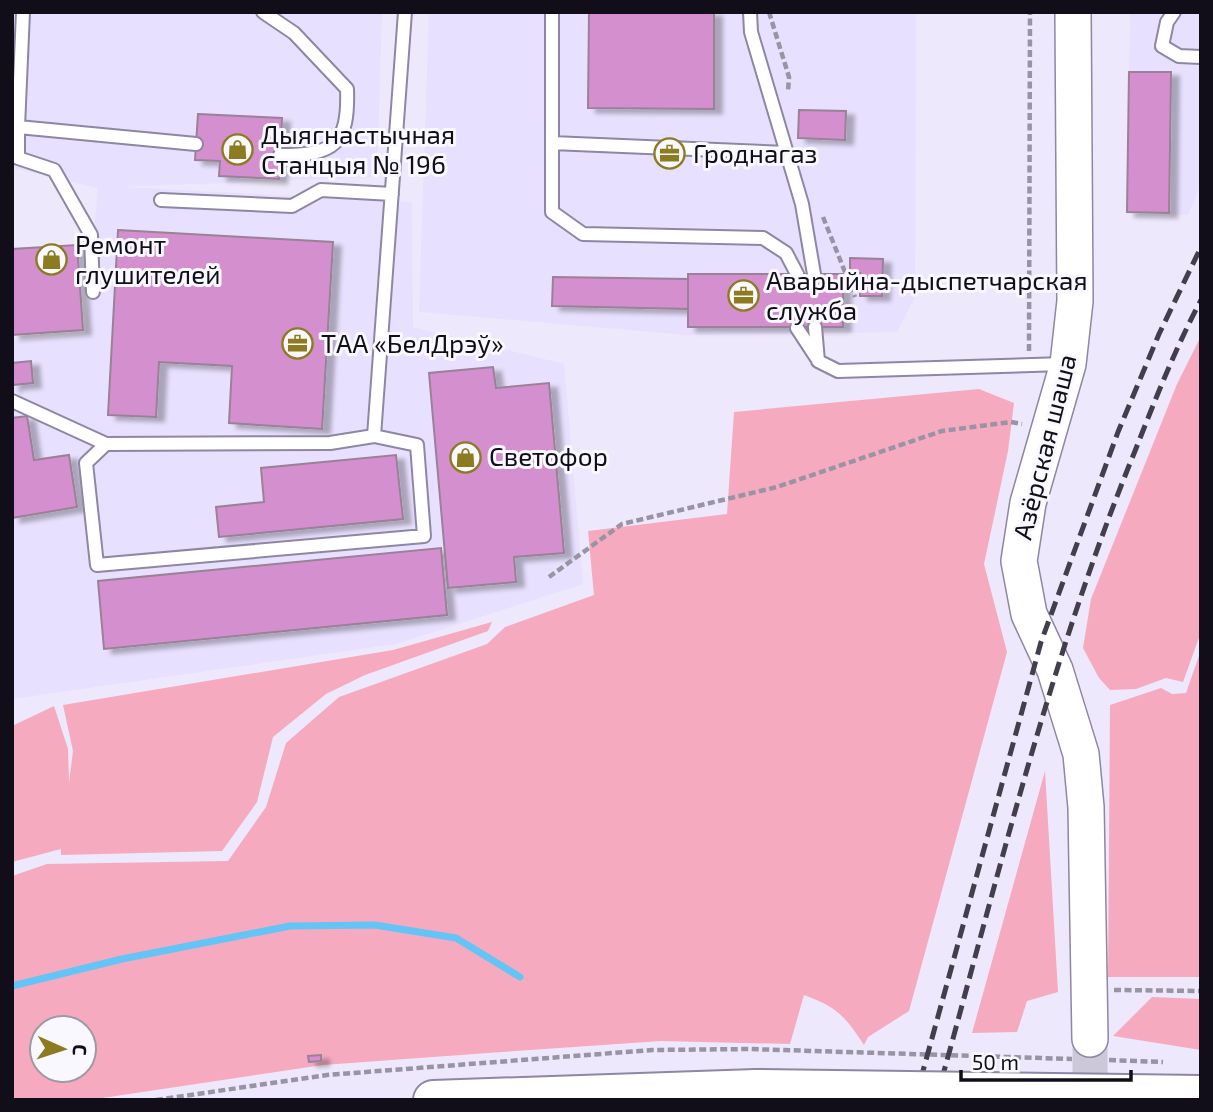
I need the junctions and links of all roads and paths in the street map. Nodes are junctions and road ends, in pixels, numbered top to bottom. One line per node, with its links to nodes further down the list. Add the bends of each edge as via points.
1 (23, 12): 10 (lane)
2 (262, 12): 14 (lane, via 294,33 347,89 348,116 334,146 311,155)
3 (405, 12): 15 (lane)
4 (552, 12): 11 (lane)
5 (750, 12): 13 (lane, via 751,32)
6 (1030, 12): 23 (path)
7 (1073, 12): 24 (main road, Азёрская шаша, via 1075,301)
8 (1174, 12): 9 (lane, via 1162,46 1179,56)
9 (1201, 57)
10 (15, 127): 12 (lane); 19 (lane, via 18,158 54,170 91,235)
11 (552, 143): 13 (lane); 17 (lane, via 552,212 583,234 763,238 786,253)
12 (196, 144)
13 (787, 153): 18 (lane, via 802,204)
14 (280, 155)
15 (392, 194): 16 (lane, via 321,190 292,206); 27 (lane)
16 (161, 201)
17 (797, 274)
18 (814, 274)
19 (93, 292)
20 (797, 327): 22 (lane)
21 (815, 327): 22 (lane)
22 (818, 361): 23 (lane, via 838,372)
23 (1029, 364): 24 (lane)
24 (1068, 364): 26 (main road, Азёрская шаша)
25 (12, 401): 28 (lane)
26 (1050, 428): 29 (path, via 1011,422 942,431 777,488 622,524); 33 (main road, Азёрская шаша, via 1025,513 1019,561 1029,614 1055,670 1081,754 1086,807)
27 (374, 436): 28 (lane, via 330,443); 28 (lane, via 417,445 424,536 97,565 86,463)
28 (106, 444)
29 (550, 577)
30 (1108, 990): 31 (path)
31 (1201, 991)
32 (750, 1049): 33 (path)
33 (1088, 1053): 34 (path)
34 (1125, 1060)
35 (1201, 1095): 36 (main road, bridge, via 756,1089)
36 (433, 1100)

